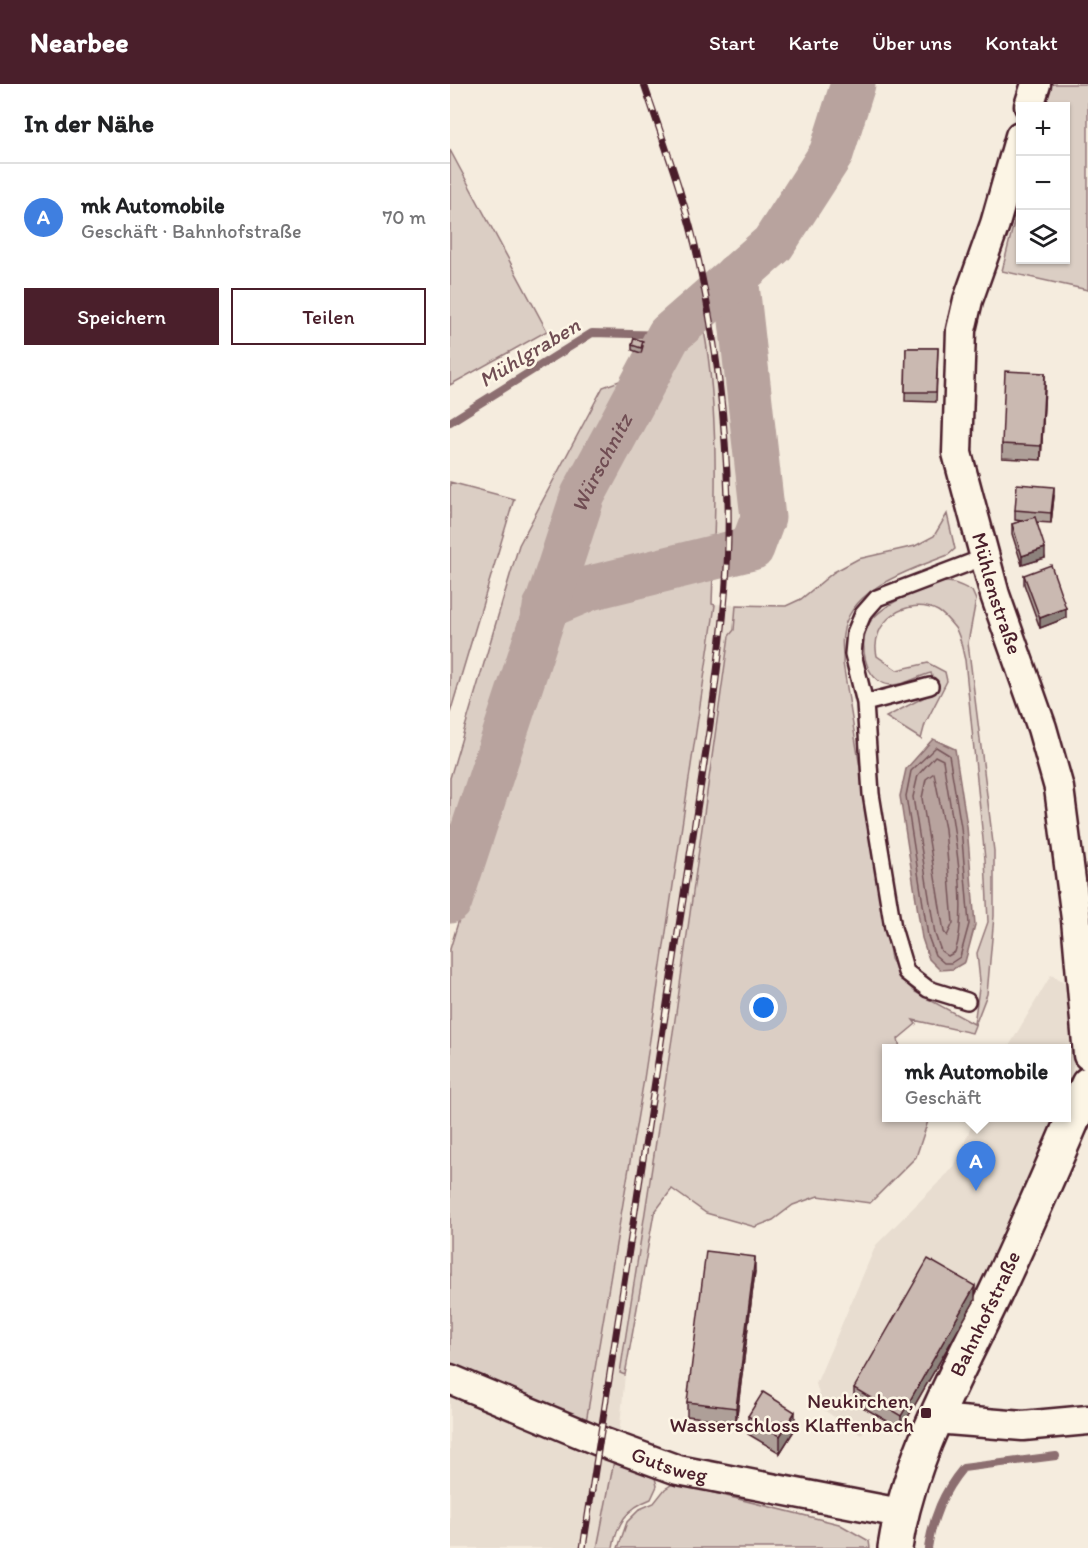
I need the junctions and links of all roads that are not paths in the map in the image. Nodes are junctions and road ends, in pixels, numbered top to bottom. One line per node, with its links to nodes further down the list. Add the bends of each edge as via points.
1 (1036, 84): 2 (street)
2 (1030, 102)
3 (1016, 150): 4 (street, Mühlenstraße, via 961,330 957,453)
4 (985, 556): 6 (lane, via 877,598 862,614 853,654); 8 (street, Mühlenstraße, via 1059,788)
5 (930, 686): 6 (lane)
6 (865, 703): 7 (lane, via 871,794 893,928 906,972 928,989)
7 (967, 1001)
8 (1088, 1055)
9 (1088, 1084): 11 (main road, Bahnhofstraße, via 1019,1243)
10 (450, 1379): 13 (street, Gutsweg, via 678,1470)
11 (935, 1419): 12 (street, via 1023,1426); 13 (main road, Bahnhofstraße)
12 (1088, 1420)
13 (900, 1513): 14 (main road, Bahnhofstraße)
14 (895, 1548)

